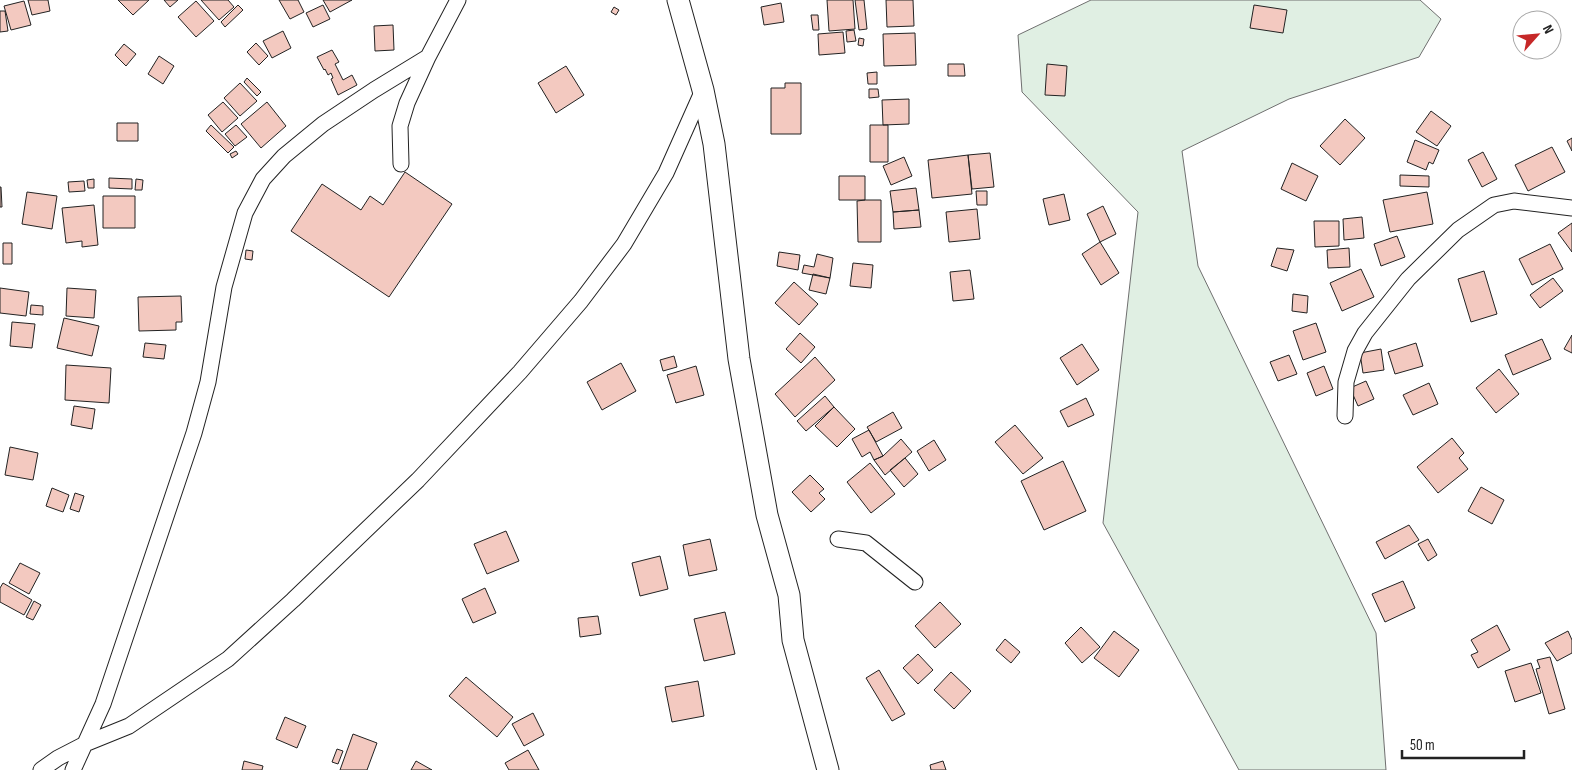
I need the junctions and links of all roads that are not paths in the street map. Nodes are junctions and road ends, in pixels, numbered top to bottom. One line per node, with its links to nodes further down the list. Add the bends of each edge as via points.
1 (458, 0): 3 (street)
2 (678, 0): 4 (main road)
3 (428, 57): 5 (street, via 400,126); 10 (street, via 323,124 284,156 263,179 245,213 224,287 208,382 194,433)
4 (703, 90): 10 (street, via 666,173 624,244 581,301 520,372 418,480 228,659 129,726); 13 (main road, via 721,195 739,359 764,496 789,595 793,640)
5 (401, 164)
6 (1572, 208): 7 (street, via 1514,201 1494,205 1458,230 1408,278 1365,333 1355,351 1346,382)
7 (1345, 416)
8 (838, 539): 9 (street, via 866,543)
9 (916, 582)
10 (87, 743): 11 (street); 12 (street)
11 (42, 770)
12 (73, 770)
13 (828, 770)

